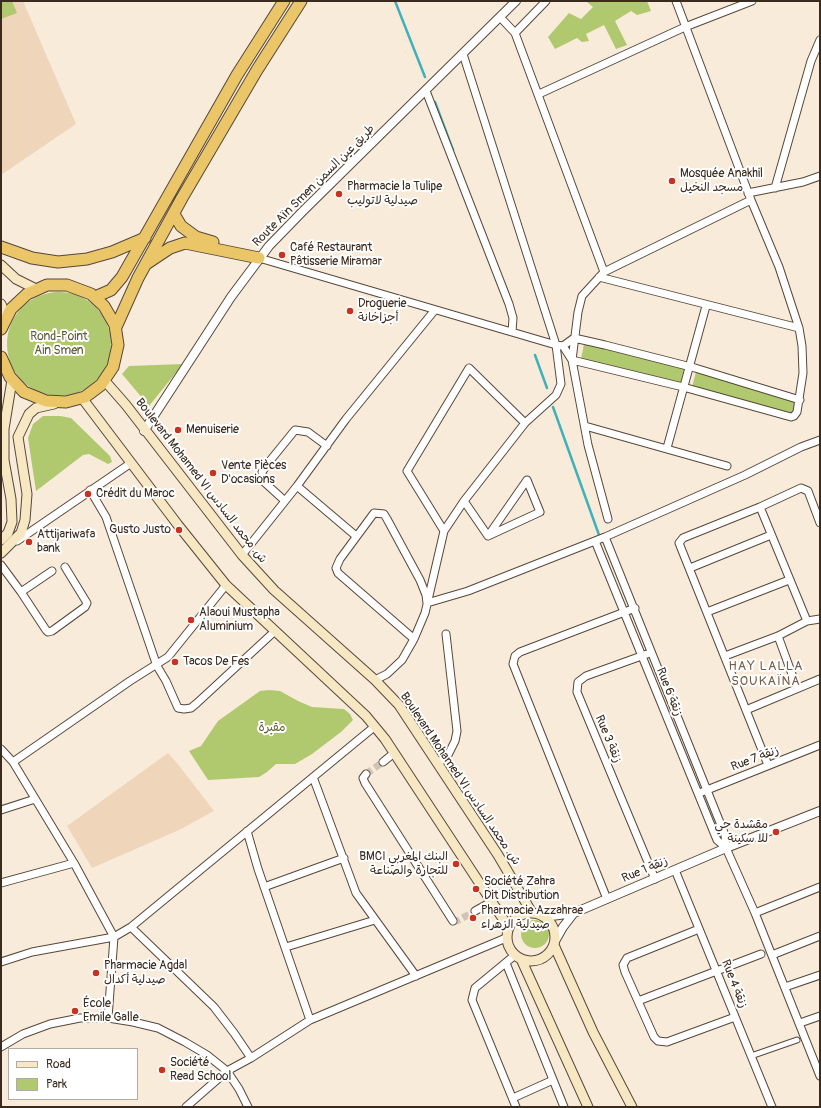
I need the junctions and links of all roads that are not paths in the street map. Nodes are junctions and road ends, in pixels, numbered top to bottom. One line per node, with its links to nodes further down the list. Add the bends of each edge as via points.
1 (284, 1): 19 (highway, via 222,100)
2 (301, 1): 18 (highway, via 257,70)
3 (516, 1): 7 (street, Route Aïn Smen طريق عين السمن)
4 (546, 1): 9 (street)
5 (676, 1): 8 (street)
6 (752, 1): 8 (street)
7 (500, 17): 9 (street); 11 (street, Route Aïn Smen طريق عين السمن)
8 (685, 27): 13 (street); 16 (street)
9 (515, 33): 13 (street)
10 (820, 40): 15 (street, via 811,61)
11 (463, 54): 12 (street, Route Aïn Smen طريق عين السمن); 37 (street)
12 (426, 91): 21 (street, Route Aïn Smen طريق عين السمن, via 303,211); 35 (street, via 509,304 513,318)
13 (539, 94): 24 (street)
14 (820, 176): 15 (street)
15 (775, 188): 16 (street)
16 (748, 193): 17 (street)
17 (751, 200): 24 (street); 33 (street, via 779,267)
18 (174, 214): 21 (highway, via 181,226 196,237); 23 (highway)
19 (145, 238): 20 (highway, via 87,259 58,262 32,258); 27 (highway, via 117,283 111,290)
20 (1, 247)
21 (259, 258): 23 (highway, via 185,244 170,248); 30 (street); 49 (street, Route Aïn Smen طريق عين السمن)
22 (1, 265): 26 (main road, via 16,279)
23 (144, 266): 32 (highway)
24 (604, 272): 25 (street)
25 (599, 277): 29 (street); 36 (street, via 579,303)
26 (36, 289): 27 (highway, via 50,285 67,285); 31 (highway, via 20,298)
27 (96, 297): 32 (highway, via 109,312)
28 (1, 304): 31 (main road)
29 (706, 306): 33 (street); 40 (street)
30 (434, 311): 35 (street); 51 (street)
31 (6, 316): 34 (highway)
32 (116, 327): 42 (highway, via 117,356)
33 (800, 328): 45 (street)
34 (1, 329)
35 (512, 332): 37 (street)
36 (574, 338): 37 (street); 39 (street); 40 (street)
37 (559, 346): 39 (street); 47 (street, via 560,388 553,398)
38 (1, 357): 41 (highway)
39 (572, 360): 43 (street); 48 (street)
40 (689, 366): 43 (street); 45 (street)
41 (12, 380): 46 (highway, via 32,396); 53 (main road, via 4,429)
42 (105, 381): 44 (highway); 49 (main road, Boulevard Mohamed VI ش. محمد السادس)
43 (683, 387): 45 (street, via 791,417 796,415); 52 (street)
44 (82, 398): 46 (highway); 54 (main road)
45 (800, 400)
46 (60, 403): 70 (main road, via 36,408 22,426 18,437 27,494 26,520 21,533)
47 (525, 423): 59 (street); 63 (street, via 469,368 407,471)
48 (585, 426): 52 (street); 61 (street)
49 (144, 431): 71 (main road, Boulevard Mohamed VI ش. محمد السادس)
50 (820, 440): 67 (street)
51 (327, 446): 56 (street); 58 (street, via 308,432 295,430 269,462 262,472 263,481)
52 (667, 448): 55 (street)
53 (3, 457): 68 (main road, via 11,499 12,522 8,533)
54 (131, 463): 57 (street); 77 (main road)
55 (727, 466)
56 (298, 486): 58 (street); 65 (street)
57 (90, 490): 70 (street); 92 (street, via 101,506 114,538)
58 (285, 501): 71 (street)
59 (464, 501): 63 (street); 66 (street)
60 (760, 507): 62 (street, via 804,488 808,491); 64 (street); 74 (street, via 680,540 680,546)
61 (608, 519)
62 (820, 523)
63 (444, 532): 79 (street)
64 (771, 535): 74 (street); 76 (street)
65 (356, 536): 79 (street, via 374,513 384,514 420,580); 88 (street, via 340,559 336,568 338,573)
66 (488, 536): 66 (street, via 540,512 527,480 492,530)
67 (605, 537): 69 (street); 80 (street, Rue 6 زنقة)
68 (1, 540)
69 (595, 541): 79 (street, via 468,591); 81 (street, Rue 6 زنقة)
70 (2, 552)
71 (242, 555): 94 (main road, Boulevard Mohamed VI ش. محمد السادس, via 274,590)
72 (1, 565): 78 (street)
73 (65, 567): 78 (street, via 87,603 52,631 46,630)
74 (690, 568): 82 (street)
75 (52, 571): 78 (street)
76 (789, 580): 82 (street); 84 (street)
77 (226, 586): 85 (main road); 92 (street, via 178,646)
78 (21, 592)
79 (427, 603): 88 (street)
80 (635, 608): 81 (street); 89 (street, Rue 6 زنقة)
81 (625, 611): 90 (street, Rue 6 زنقة); 121 (street, via 520,652 515,656 513,664)
82 (707, 612): 91 (street)
83 (820, 619): 84 (street)
84 (807, 621): 87 (street)
85 (275, 631): 92 (street, via 191,708 178,708); 97 (main road, via 366,716)
86 (446, 634): 103 (street, via 456,731 455,741 448,754)
87 (778, 636): 91 (street); 95 (street)
88 (414, 639): 94 (street, via 407,653 395,667)
89 (652, 652): 90 (street, Rue 3 زنقة); 107 (street, Rue 6 زنقة)
90 (642, 656): 108 (street, Rue 6 زنقة); 117 (street, Rue 3 زنقة, via 586,676 578,682 577,692)
91 (725, 656): 96 (street)
92 (157, 666): 101 (street)
93 (820, 679): 95 (street)
94 (375, 680): 103 (main road, Boulevard Mohamed VI ش. محمد السادس, via 399,705)
95 (797, 688): 96 (street)
96 (746, 710): 104 (street)
97 (374, 727): 100 (main road); 106 (street)
98 (820, 745): 104 (street, Rue 7 زنقة)
99 (1, 749): 101 (street)
100 (394, 753): 102 (street); 122 (main road)
101 (13, 762): 109 (street)
102 (383, 762)
103 (438, 763): 124 (main road, Boulevard Mohamed VI ش. محمد السادس)
104 (768, 765): 107 (street, Rue 7 زنقة)
105 (366, 774): 129 (street, via 363,778 365,783)
106 (313, 777): 112 (street); 114 (street)
107 (706, 790): 108 (street, Rue 7 زنقة); 113 (street, Rue 6 زنقة, via 725,835)
108 (698, 793): 113 (street, Rue 6 زنقة, via 717,840)
109 (35, 799): 110 (street); 115 (street)
110 (1, 810)
111 (820, 811): 113 (street, Rue 1 زنقة)
112 (247, 831): 119 (street); 130 (street)
113 (726, 848): 116 (street, Rue 1 زنقة); 126 (street, Rue 6 زنقة)
114 (344, 858): 119 (street); 128 (street, via 356,893)
115 (74, 863): 118 (street); 134 (street)
116 (675, 870): 117 (street, Rue 1 زنقة); 132 (street, Rue 4 زنقة)
117 (655, 879): 121 (street, Rue 1 زنقة)
118 (1, 883)
119 (264, 886): 137 (street)
120 (820, 888): 126 (street)
121 (607, 899): 125 (street, Rue 1 زنقة)
122 (491, 902): 123 (street); 131 (main road)
123 (476, 911)
124 (532, 913): 127 (main road); 131 (main road, via 518,917)
125 (574, 913): 127 (street); 136 (street, via 562,927)
126 (755, 913): 139 (street, Rue 6 زنقة)
127 (544, 917): 136 (main road, via 552,926)
128 (375, 920): 137 (street); 145 (street)
129 (454, 921)
130 (131, 927): 134 (street); 158 (street, via 214,1007)
131 (508, 928): 135 (main road)
132 (699, 929): 143 (street, Rue 4 زنقة); 147 (street, via 624,961 625,972)
133 (820, 936): 139 (street)
134 (114, 937): 141 (street, via 32,952); 150 (street)
135 (506, 938): 140 (main road, via 508,946); 145 (street)
136 (554, 943): 140 (main road, via 548,955 541,959 533,962); 168 (main road, via 594,1032)
137 (286, 947): 151 (street)
138 (761, 954): 143 (street)
139 (772, 954): 146 (street, Rue 6 زنقة)
140 (518, 957): 142 (street); 167 (main road)
141 (1, 962)
142 (506, 962): 161 (street); 162 (street, via 474,990 472,1000)
143 (717, 970): 147 (street); 149 (street, Rue 4 زنقة)
144 (820, 975): 146 (street)
145 (416, 976): 151 (street)
146 (785, 987): 152 (street, Rue 6 زنقة)
147 (638, 1002): 149 (street, via 654,1037 662,1042)
148 (820, 1016): 152 (street)
149 (735, 1017): 156 (street, Rue 4 زنقة)
150 (108, 1018): 154 (street, via 80,1018 50,1024 23,1034); 159 (street, via 158,1028 186,1042)
151 (310, 1020): 158 (street)
152 (800, 1023): 157 (street, Rue 6 زنقة)
153 (797, 1040): 156 (street)
154 (1, 1047)
155 (820, 1054): 157 (street)
156 (751, 1056): 169 (street, Rue 4 زنقة)
157 (812, 1056): 160 (street, Rue 6 زنقة)
158 (250, 1058): 159 (street)
159 (227, 1071): 163 (street); 164 (street)
160 (820, 1076)
161 (553, 1080): 162 (street); 166 (street)
162 (513, 1098): 165 (street)
163 (186, 1107)
164 (248, 1107)
165 (516, 1107)
166 (564, 1107)
167 (587, 1107)
168 (632, 1107)
169 (772, 1107)

